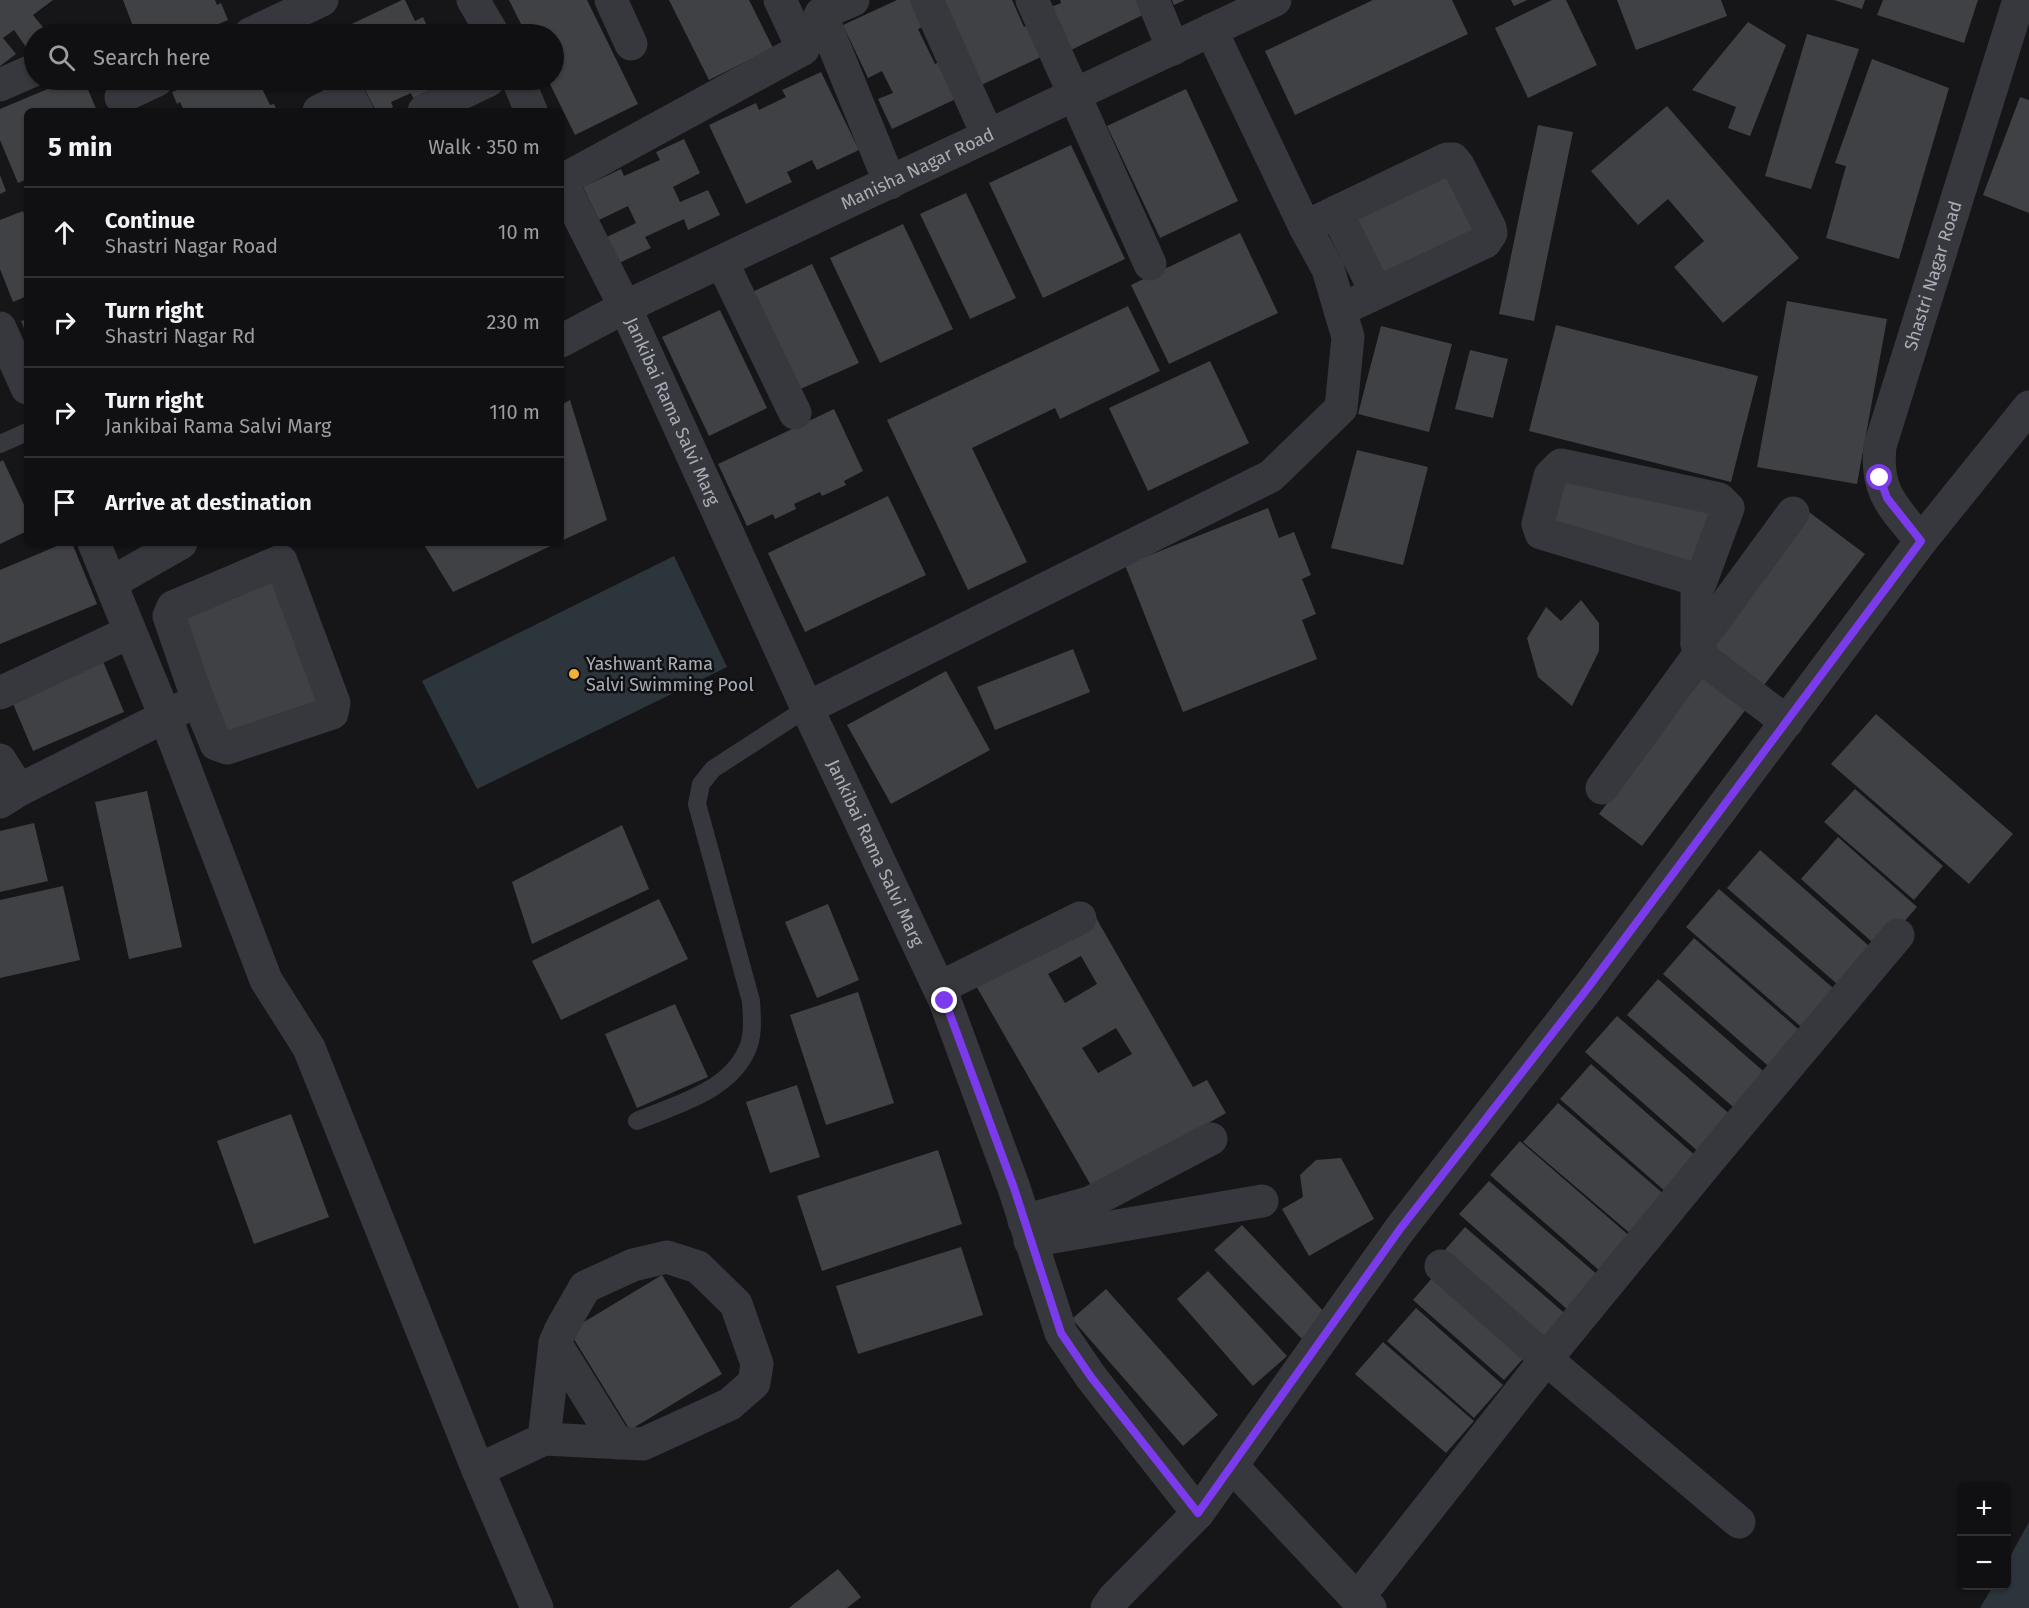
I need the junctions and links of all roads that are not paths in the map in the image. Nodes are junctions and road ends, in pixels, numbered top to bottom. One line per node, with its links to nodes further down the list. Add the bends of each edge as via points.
1 (473, 0): 14 (street)
2 (611, 0): 16 (street)
3 (761, 0): 11 (street)
4 (853, 0): 12 (street)
5 (927, 0): 28 (street)
6 (1032, 0): 24 (street)
7 (1153, 0): 17 (street)
8 (1275, 0): 15 (street, Manisha Nagar Road)
9 (2019, 0): 47 (street, Shastri Nagar Road, via 1880,446 1878,465 1887,498)
10 (311, 11): 13 (street)
11 (777, 14): 18 (street)
12 (821, 14): 18 (street); 30 (street)
13 (277, 24)
14 (487, 24)
15 (1211, 30): 17 (street, Manisha Nagar Road); 33 (street)
16 (632, 44)
17 (1173, 49): 24 (street, Manisha Nagar Road)
18 (803, 50): 29 (street)
19 (24, 74): 20 (street)
20 (0, 85)
21 (468, 90): 26 (street)
22 (522, 90): 27 (street)
23 (349, 95): 25 (street)
24 (1074, 95): 28 (street, Manisha Nagar Road); 35 (street)
25 (325, 108)
26 (430, 108)
27 (530, 108)
28 (988, 136): 30 (street, Manisha Nagar Road)
29 (564, 179)
30 (890, 183): 34 (street, Manisha Nagar Road)
31 (564, 187): 37 (street, Jankibai Rama Salvi Marg)
32 (1336, 212): 33 (street); 36 (street); 36 (street, via 1453,159 1490,228 1485,242)
33 (1305, 227): 38 (street, via 1328,269)
34 (722, 262): 37 (street, Manisha Nagar Road); 43 (street)
35 (1150, 264)
36 (1376, 292): 38 (street)
37 (625, 307): 40 (street, Manisha Nagar Road); 57 (street, Jankibai Rama Salvi Marg)
38 (1340, 310): 57 (street, via 1348,337 1341,408 1272,476)
39 (0, 328): 41 (street)
40 (564, 338)
41 (24, 381)
42 (2029, 407): 47 (street)
43 (795, 413)
44 (24, 433): 45 (lane)
45 (0, 444)
46 (1793, 513): 54 (street)
47 (1921, 541): 59 (street)
48 (95, 546): 52 (street)
49 (176, 546): 52 (street)
50 (278, 552): 56 (street, via 173,608 169,616); 56 (street, via 334,703 332,713 227,748 216,744)
51 (1701, 581): 51 (street, via 1728,508 1719,499 1561,465 1550,476 1538,524 1541,533); 54 (street, via 1697,590)
52 (111, 583): 53 (street)
53 (130, 632): 55 (street); 58 (street)
54 (1699, 648): 59 (street, via 1705,660); 61 (street)
55 (0, 693)
56 (198, 700): 58 (street)
57 (807, 708): 65 (street, Jankibai Rama Salvi Marg); 66 (lane, via 713,769 701,784 697,804 751,1001 753,1025 747,1051 730,1074 706,1091)
58 (165, 716): 62 (street); 76 (street, via 266,980 309,1048)
59 (1786, 722): 75 (street, via 1587,989 1400,1229)
60 (0, 760): 62 (street)
61 (1602, 788)
62 (10, 796)
63 (1080, 918): 65 (street)
64 (1898, 935): 72 (street)
65 (939, 988): 69 (street, Jankibai Rama Salvi Marg)
66 (637, 1121)
67 (1211, 1139): 69 (street)
68 (1262, 1201): 69 (street)
69 (1027, 1231): 77 (street, Jankibai Rama Salvi Marg, via 1061,1333)
70 (1441, 1266): 72 (street)
71 (555, 1343): 73 (street); 74 (street); 74 (street, via 585,1287 633,1265 667,1257 698,1267 736,1304 757,1364 754,1383 730,1404 643,1444)
72 (1546, 1359): 78 (street); 79 (street)
73 (544, 1439): 74 (street); 76 (street)
74 (618, 1443)
75 (1232, 1466): 77 (street); 79 (street)
76 (478, 1470): 81 (street)
77 (1198, 1513): 80 (street)
78 (1739, 1522)
79 (1364, 1603)
80 (1114, 1605)
81 (535, 1607)

